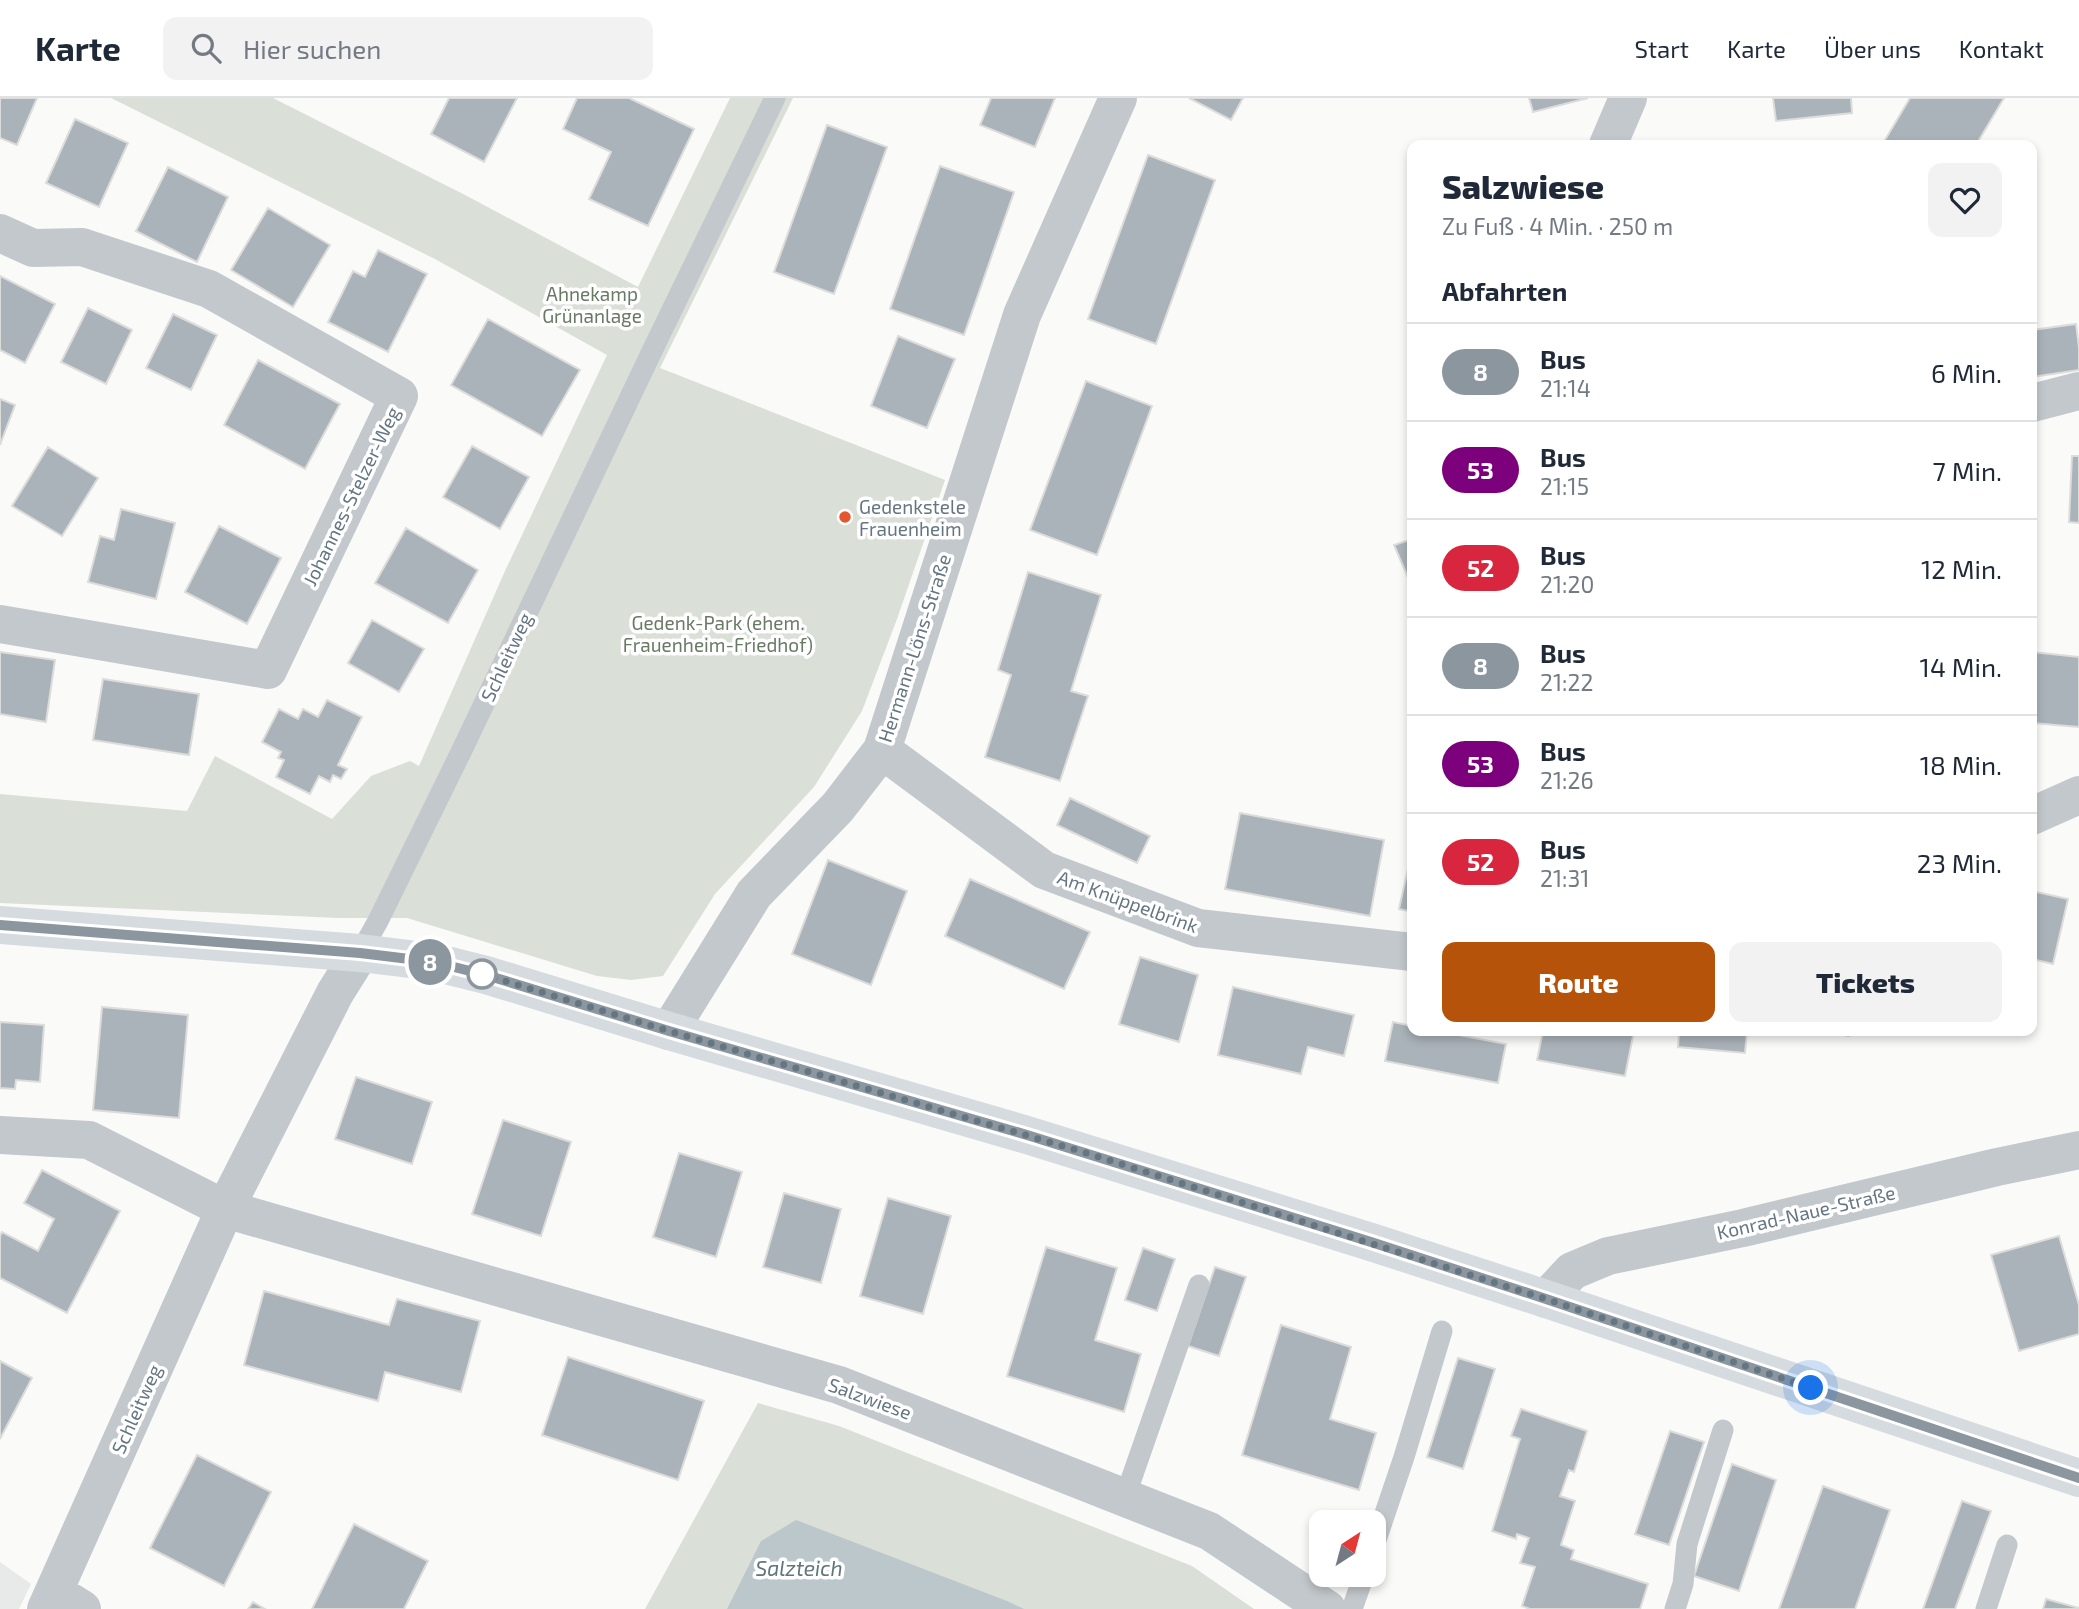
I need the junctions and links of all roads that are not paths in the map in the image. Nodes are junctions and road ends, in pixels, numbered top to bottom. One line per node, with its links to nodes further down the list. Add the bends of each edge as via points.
1 (775, 98): 14 (lane, Schleitweg)
2 (1118, 98): 9 (street, Hermann-Löns-Straße, via 1022,314)
3 (1628, 98): 4 (street)
4 (1610, 140)
5 (0, 233): 8 (street, Johannes-Stelzer-Weg, via 33,248 82,247 209,289 399,396 268,670)
6 (2079, 391): 7 (street)
7 (2037, 402)
8 (0, 624)
9 (882, 750): 13 (street, Am Knüppelbrink, via 1044,870 1198,928); 15 (street, Hermann-Löns-Straße, via 838,807 754,894)
10 (2079, 795): 11 (street)
11 (2037, 814)
12 (0, 925): 14 (main road)
13 (1407, 951)
14 (360, 953): 15 (main road, via 434,962 486,975); 18 (street, Schleitweg)
15 (669, 1031): 20 (main road, via 1027,1135)
16 (0, 1135): 18 (street, via 89,1140)
17 (2079, 1150): 20 (street, Konrad-Naue-Straße, via 1608,1256 1572,1271)
18 (225, 1209): 24 (street, Salzwiese, via 839,1385); 28 (street, Schleitweg)
19 (1199, 1285): 24 (lane)
20 (1546, 1299): 23 (main road)
21 (1442, 1331): 25 (lane)
22 (1723, 1430): 31 (lane, via 1687,1544 1684,1584)
23 (2079, 1478)
24 (1125, 1497): 29 (street, Salzwiese, via 1209,1531)
25 (1386, 1510)
26 (2007, 1545): 32 (lane)
27 (1360, 1587): 30 (lane)
28 (61, 1603)
29 (1326, 1609)
30 (1352, 1609)
31 (1675, 1609)
32 (1986, 1609)

